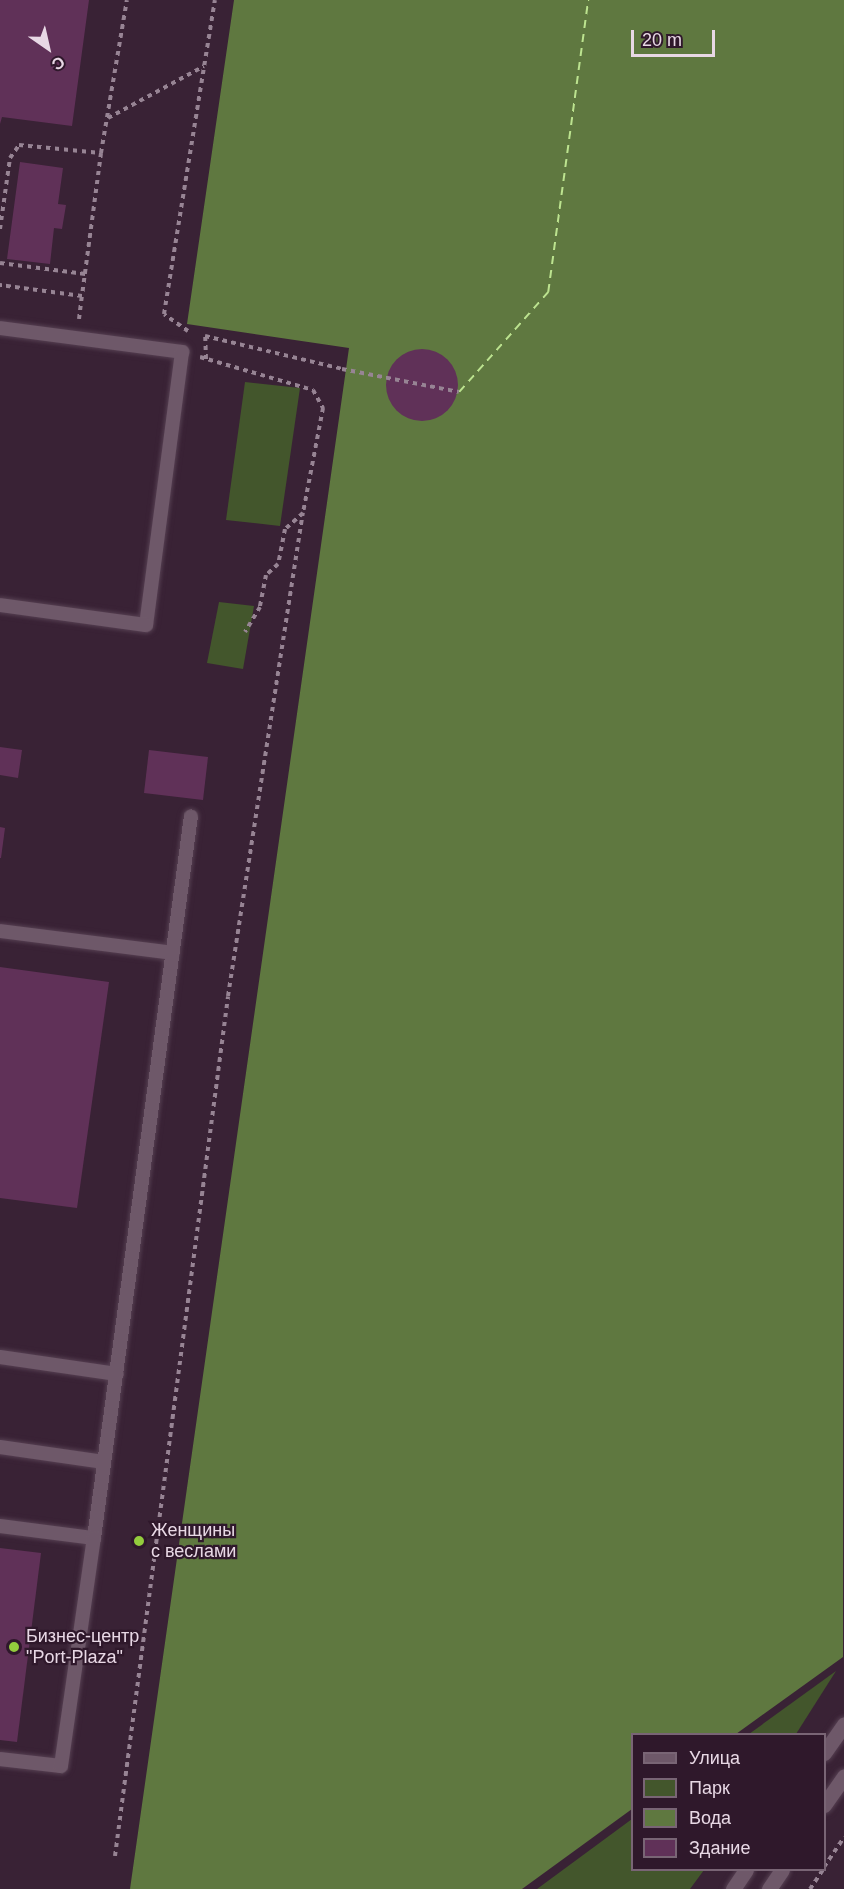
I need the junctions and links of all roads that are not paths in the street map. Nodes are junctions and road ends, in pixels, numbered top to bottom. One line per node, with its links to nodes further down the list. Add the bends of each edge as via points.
1 (0, 328): 2 (lane, via 182,352 146,625)
2 (0, 605)
3 (191, 816): 5 (lane)
4 (0, 931): 5 (lane)
5 (173, 953): 7 (lane)
6 (0, 1357): 7 (lane)
7 (117, 1374): 9 (lane)
8 (0, 1447): 9 (lane)
9 (104, 1462): 11 (lane)
10 (0, 1526): 11 (lane)
11 (94, 1538): 14 (lane, via 61,1766)
12 (844, 1724): 13 (street)
13 (826, 1751)
14 (0, 1759)
15 (844, 1776): 16 (street)
16 (826, 1803)
17 (745, 1871): 19 (street)
18 (781, 1871): 20 (street)
19 (734, 1889)
20 (769, 1889)

